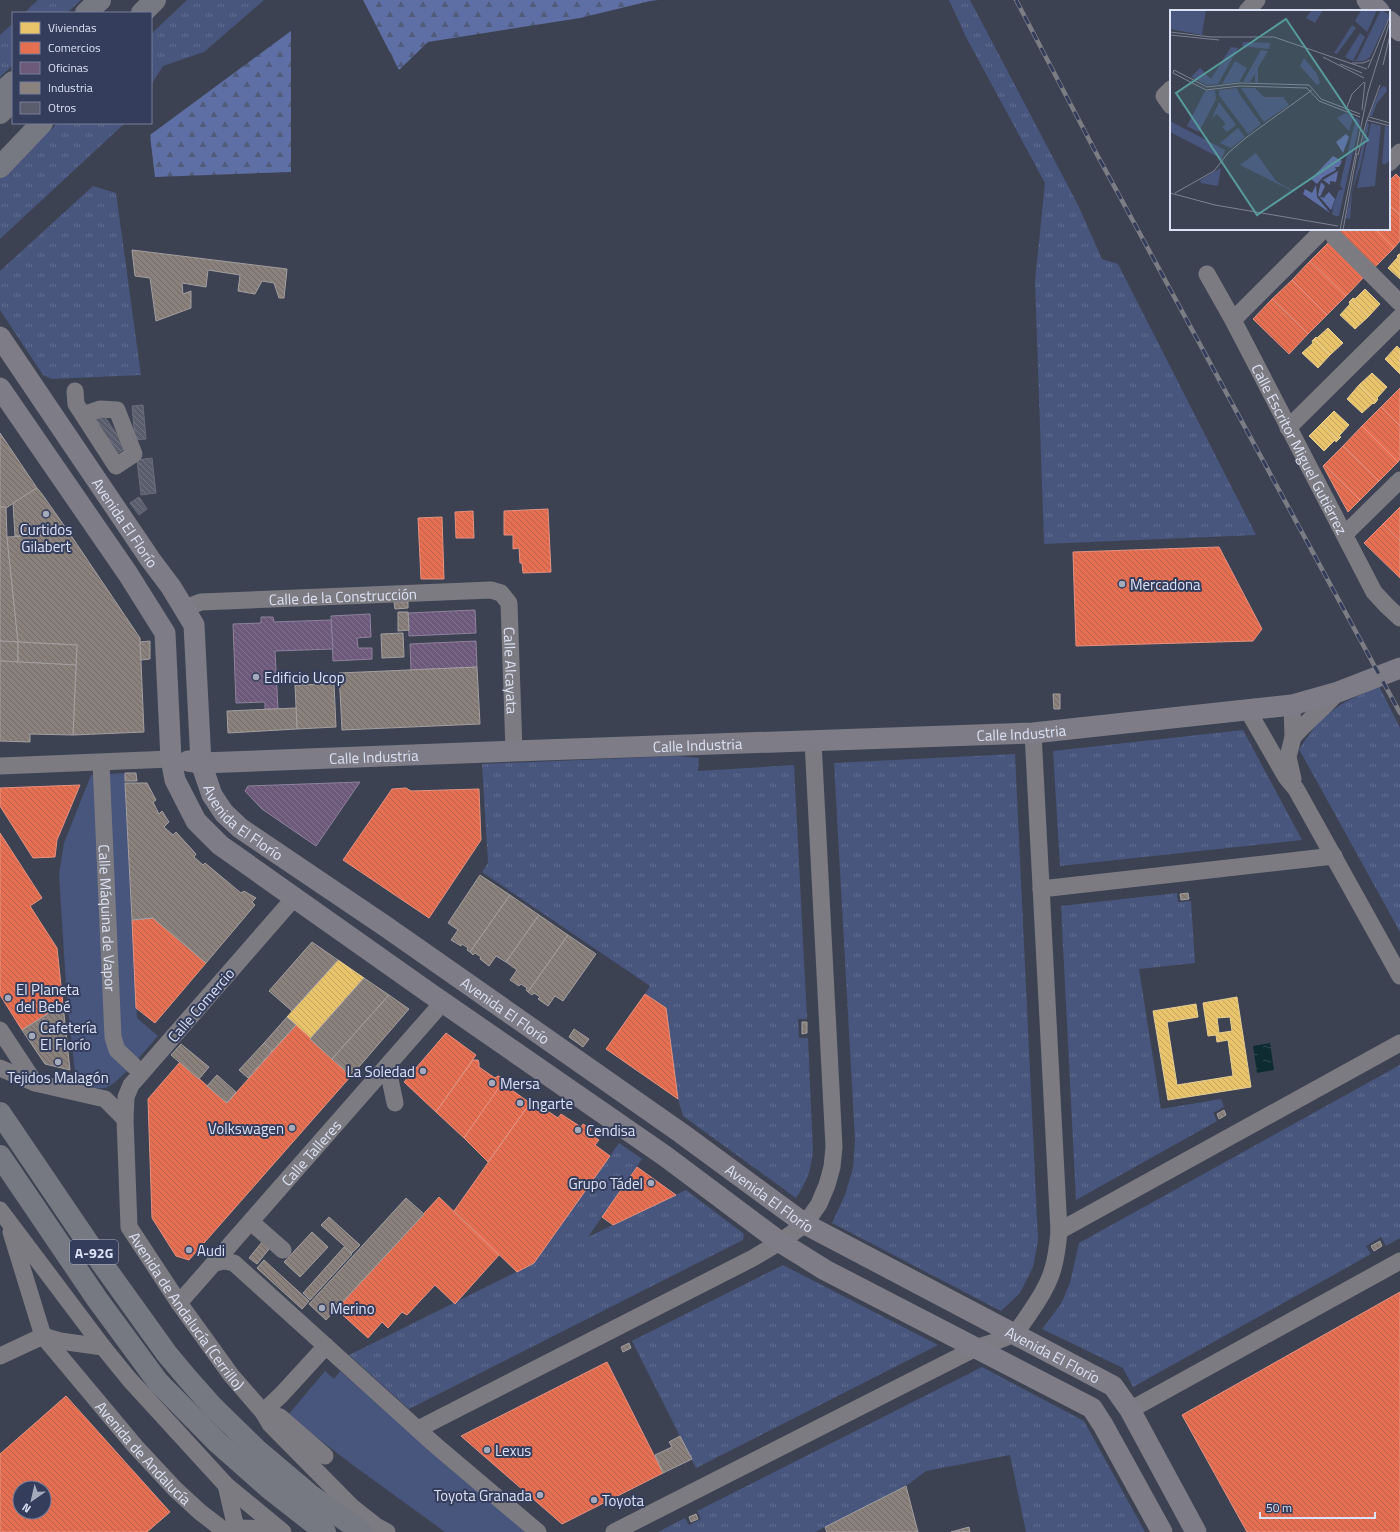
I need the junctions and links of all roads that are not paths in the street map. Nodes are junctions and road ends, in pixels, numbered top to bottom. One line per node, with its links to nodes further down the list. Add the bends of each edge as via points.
1 (100, 0): 8 (highway)
2 (117, 0): 9 (highway)
3 (155, 0): 10 (highway)
4 (1258, 0): 6 (street)
5 (1368, 0): 7 (main road)
6 (1248, 10)
7 (1378, 10)
8 (87, 12)
9 (105, 12)
10 (143, 12)
11 (12, 83): 13 (highway)
12 (1170, 90): 15 (street, via 1164,96)
13 (0, 94)
14 (12, 101): 16 (highway)
15 (1170, 105)
16 (0, 113)
17 (23, 124): 19 (highway)
18 (41, 124): 22 (highway)
19 (0, 145)
20 (1400, 152): 21 (street)
21 (1390, 163)
22 (0, 167)
23 (1329, 233): 25 (street); 27 (street)
24 (1207, 274): 27 (street, Calle Escritor Miguel Gutiérrez)
25 (1400, 303)
26 (1400, 317): 33 (street)
27 (1233, 320): 33 (street, Calle Escritor Miguel Gutiérrez)
28 (0, 337): 29 (main road, Avenida El Florío)
29 (29, 380): 31 (main road); 37 (main road, Avenida El Florío)
30 (75, 390): 32 (street, via 76,404)
31 (2, 396): 39 (main road, Avenida El Florío)
32 (83, 416)
33 (1288, 428): 35 (street, Calle Escritor Miguel Gutiérrez)
34 (1400, 480): 35 (street)
35 (1345, 534): 38 (street, Calle Escritor Miguel Gutiérrez, via 1374,592)
36 (501, 593): 37 (street, Calle de la Construcción, via 491,590 201,602); 47 (street, Calle Alcayata, via 509,603)
37 (185, 608): 39 (main road); 50 (main road, Avenida El Florío, via 194,626)
38 (1400, 618)
39 (161, 624): 48 (main road, Avenida El Florío, via 165,632)
40 (1394, 670): 41 (main road, Calle Industria)
41 (1338, 692): 42 (main road, Calle Industria); 45 (street)
42 (1292, 705): 43 (main road, Calle Industria); 45 (street)
43 (1247, 709): 44 (main road, Calle Industria); 52 (street)
44 (1033, 733): 46 (main road, Calle Industria); 55 (street)
45 (1293, 737): 52 (street, via 1288,757)
46 (813, 740): 47 (main road, Calle Industria); 72 (street, via 834,1147 827,1185 819,1204)
47 (514, 750): 50 (main road, Calle Industria)
48 (171, 759): 49 (street, Calle Industria); 50 (main road, Calle Industria); 56 (main road, Avenida El Florío, via 175,780 196,821 220,845)
49 (101, 762): 51 (street, Calle Industria); 62 (street, Calle Máquina de Vapor, via 114,1037 117,1050)
50 (201, 763): 54 (main road, Avenida El Florío, via 212,795 224,813 240,828)
51 (0, 766)
52 (1296, 789): 53 (street)
53 (1334, 856): 55 (street); 57 (street)
54 (312, 876): 56 (main road); 58 (main road, Avenida El Florío)
55 (1041, 889): 73 (street)
56 (294, 898): 59 (main road, Avenida El Florío); 68 (street, Calle Comercio, via 131,1085 126,1097)
57 (1400, 976)
58 (460, 979): 59 (main road); 72 (main road, Avenida El Florío, via 681,1133)
59 (443, 1002): 64 (street, Calle Talleres); 74 (main road, Avenida El Florío, via 665,1156)
60 (0, 1030): 65 (street)
61 (1400, 1043): 73 (street)
62 (134, 1066)
63 (0, 1068): 65 (street)
64 (382, 1072): 66 (street, via 390,1079); 71 (street, Calle Talleres)
65 (35, 1083): 68 (street, via 105,1099)
66 (395, 1103)
67 (0, 1113): 98 (highway, A-92G, via 106,1268 167,1354 188,1379 258,1451 310,1495)
68 (125, 1119): 78 (street, Avenida de Andalucía (Cerrillo), via 129,1227)
69 (0, 1156): 81 (highway, A-92G)
70 (3, 1214): 80 (street, Avenida de Andalucía); 84 (street)
71 (251, 1222): 75 (street); 77 (street, Calle Talleres)
72 (805, 1224): 74 (street); 79 (main road, Avenida El Florío)
73 (1059, 1231): 79 (street, via 1052,1275 1043,1294)
74 (780, 1242): 85 (main road, Avenida El Florío, via 825,1270); 92 (street)
75 (283, 1250)
76 (1400, 1261): 89 (street)
77 (215, 1263): 78 (street, Calle Talleres); 83 (street, via 224,1261 234,1264)
78 (179, 1303): 90 (street, Avenida de Andalucía (Cerrillo), via 231,1375)
79 (1013, 1334): 85 (street); 89 (main road, Avenida El Florío, via 1113,1386)
80 (43, 1336): 82 (street); 86 (street); 87 (street, Avenida de Andalucía)
81 (130, 1343): 88 (street); 97 (highway, A-92G, via 158,1382 217,1442 269,1488)
82 (77, 1344): 84 (street); 87 (street)
83 (326, 1346): 90 (street); 92 (street)
84 (103, 1347): 88 (street)
85 (976, 1348): 91 (main road, Avenida El Florío, via 1092,1408); 101 (street)
86 (0, 1356)
87 (68, 1366): 95 (street, Avenida de Andalucía, via 134,1446 165,1478 200,1512)
88 (156, 1409): 94 (street)
89 (1130, 1410): 91 (main road); 103 (main road, Avenida El Florío)
90 (263, 1412): 93 (street, via 280,1417); 99 (street, Avenida de Andalucía (Cerrillo), via 270,1424 352,1507)
91 (1103, 1425): 102 (main road, Avenida El Florío)
92 (418, 1429): 100 (street)
93 (325, 1456)
94 (226, 1484): 95 (street); 96 (street)
95 (232, 1531): 96 (street)
96 (281, 1531)
97 (325, 1532)
98 (362, 1532)
99 (387, 1532)
100 (538, 1532)
101 (614, 1532)
102 (1162, 1532)
103 (1196, 1532)

